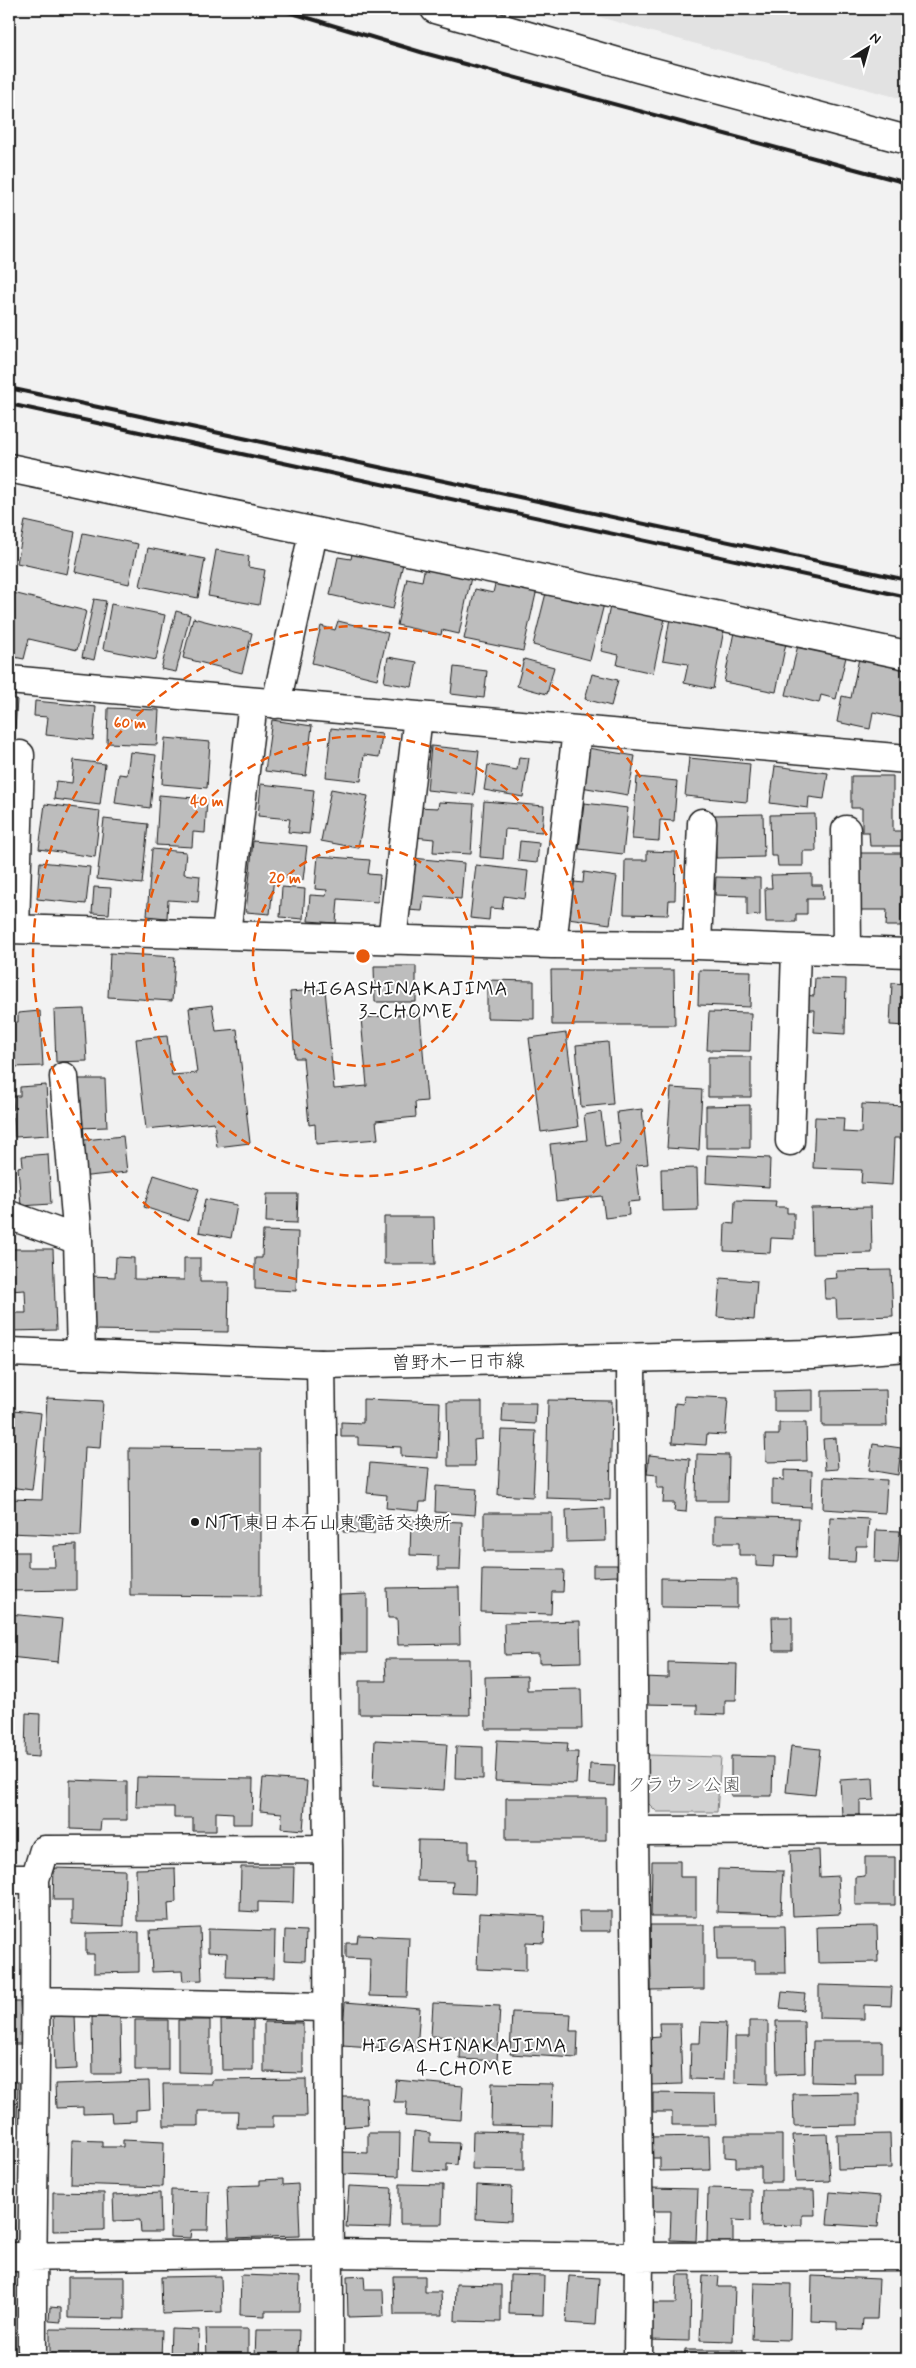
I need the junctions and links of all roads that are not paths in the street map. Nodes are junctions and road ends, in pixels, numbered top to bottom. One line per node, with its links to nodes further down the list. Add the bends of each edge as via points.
1 (435, 9): 2 (street, via 638,68)
2 (907, 140)
3 (9, 468): 4 (street)
4 (313, 533): 5 (street); 7 (street)
5 (907, 655)
6 (9, 680): 7 (street)
7 (265, 703): 8 (street); 15 (street)
8 (418, 716): 9 (street); 16 (street)
9 (577, 730): 11 (street); 17 (street)
10 (20, 755): 14 (street)
11 (907, 759)
12 (702, 823): 18 (street)
13 (846, 830): 20 (street)
14 (12, 929): 15 (street)
15 (226, 934): 16 (street)
16 (392, 940): 17 (street)
17 (552, 944): 18 (street)
18 (697, 945): 19 (street)
19 (796, 950): 20 (street); 23 (street)
20 (847, 952): 21 (street)
21 (907, 953)
22 (64, 1077): 25 (street)
23 (790, 1142)
24 (9, 1215): 25 (street)
25 (78, 1240): 28 (street)
26 (907, 1347): 29 (street, 曽野木一日市線, via 813,1354)
27 (9, 1352): 28 (street, 曽野木一日市線)
28 (80, 1355): 30 (street, 曽野木一日市線)
29 (631, 1358): 30 (street, 曽野木一日市線); 31 (street)
30 (321, 1364): 33 (street)
31 (634, 1830): 32 (street); 40 (street)
32 (907, 1830)
33 (328, 1849): 34 (street, via 44,1850); 36 (street)
34 (22, 1879): 35 (street)
35 (37, 2001): 36 (street); 39 (street)
36 (328, 2007): 37 (street)
37 (328, 2253): 39 (street); 40 (street); 42 (street)
38 (907, 2256): 40 (street)
39 (20, 2257): 41 (street)
40 (640, 2257): 43 (street)
41 (32, 2359)
42 (329, 2359)
43 (638, 2359)

